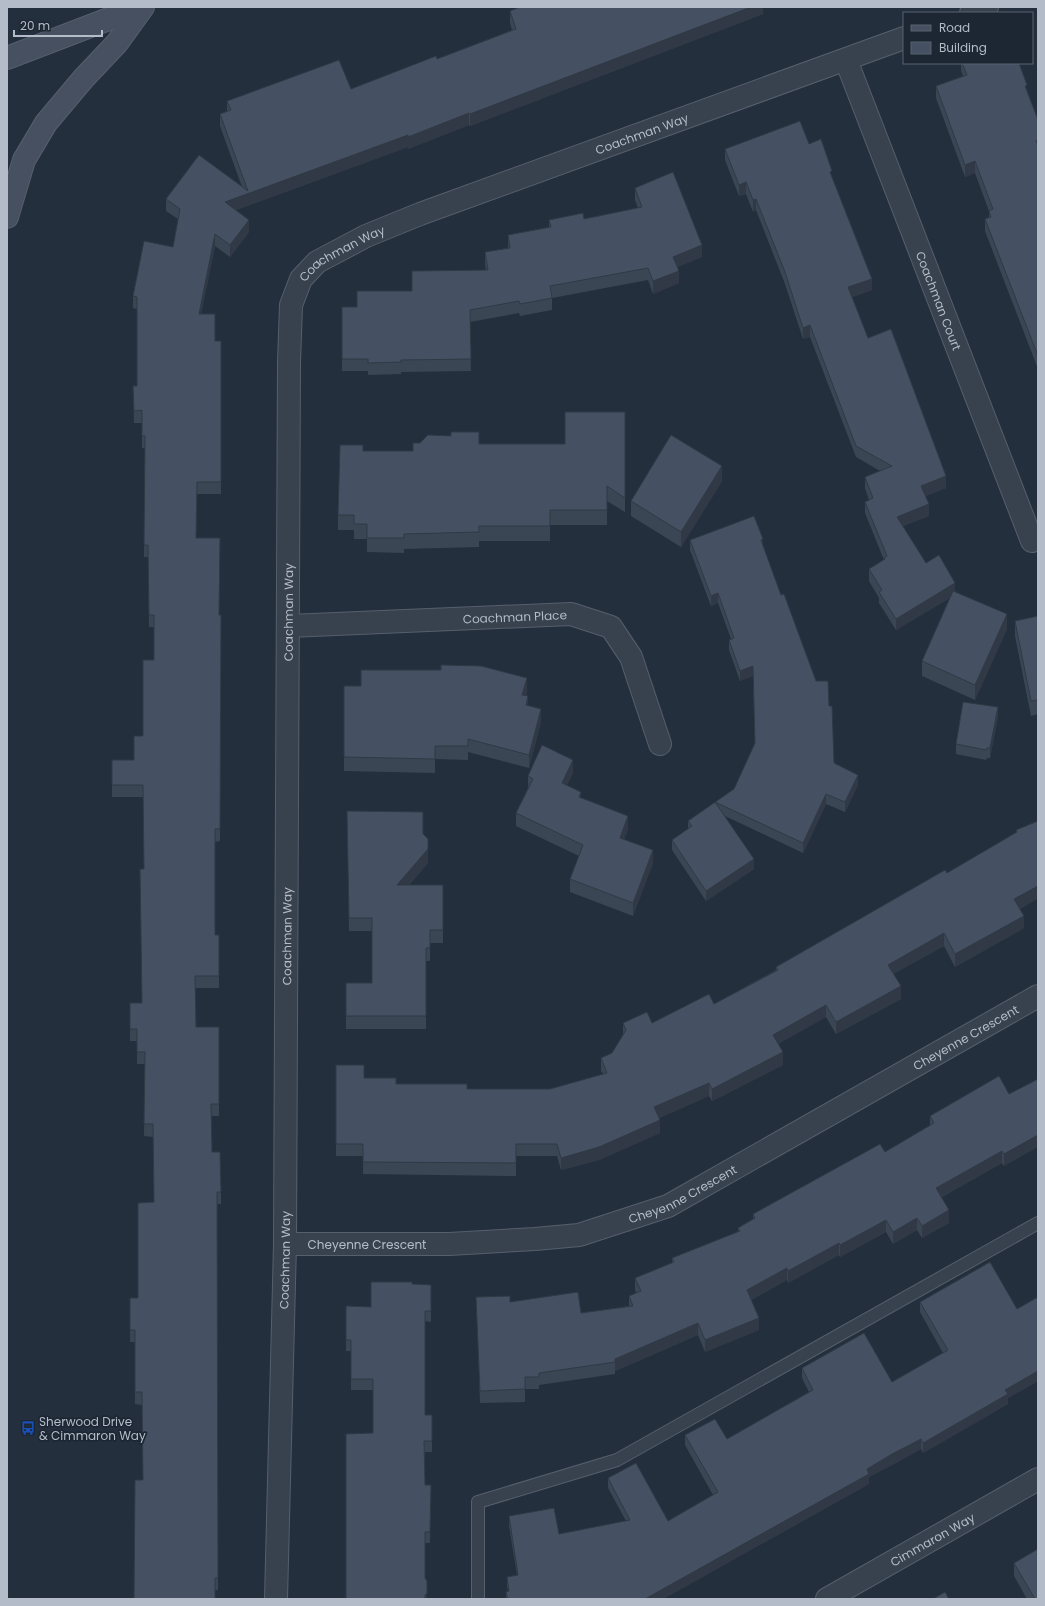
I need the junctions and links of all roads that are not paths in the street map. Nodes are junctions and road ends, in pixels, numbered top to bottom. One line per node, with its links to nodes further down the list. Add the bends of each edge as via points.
1 (140, 7): 6 (main road)
2 (143, 7): 8 (main road, via 117,43 46,123 24,160)
3 (987, 7): 4 (street)
4 (974, 12)
5 (903, 38): 7 (street, Coachman Way)
6 (7, 58)
7 (846, 60): 9 (street, Coachman Court); 10 (street, Coachman Way, via 420,214 366,236 317,262 301,279 291,306)
8 (7, 217)
9 (1032, 540)
10 (289, 626): 11 (street, Coachman Place, via 571,614 604,624 611,627 631,657); 14 (street, Coachman Way)
11 (660, 744)
12 (1038, 996): 14 (street, Cheyenne Crescent, via 668,1206 619,1223 579,1235 535,1239 449,1244)
13 (1038, 1223): 17 (lane, via 617,1460 478,1502)
14 (285, 1244): 16 (street, Coachman Way)
15 (1038, 1479): 18 (street, Cimmaron Way)
16 (276, 1599)
17 (478, 1599)
18 (827, 1599)

